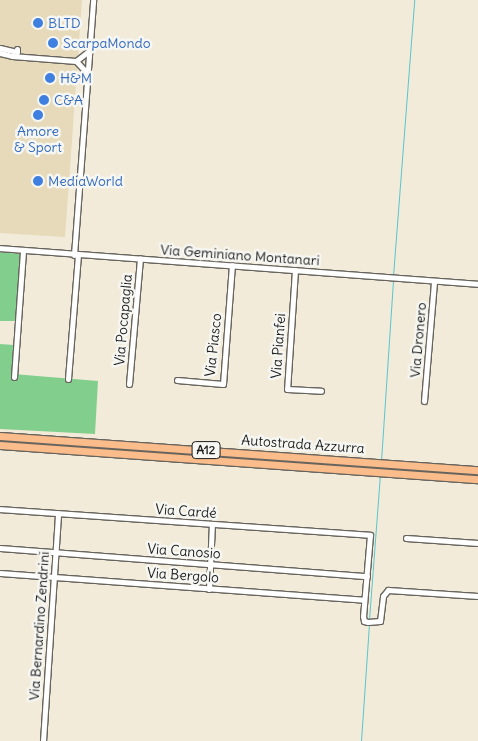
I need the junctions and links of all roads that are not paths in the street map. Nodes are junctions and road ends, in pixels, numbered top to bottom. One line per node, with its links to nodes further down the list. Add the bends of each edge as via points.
1 (93, 0): 4 (street)
2 (0, 48): 3 (street, via 17,52)
3 (17, 49)
4 (89, 51): 8 (street); 9 (street)
5 (0, 53): 6 (street)
6 (12, 56): 7 (street); 8 (street)
7 (0, 58)
8 (76, 62): 9 (street)
9 (88, 74): 12 (street)
10 (0, 248): 11 (street, Via Geminiano Montanari)
11 (23, 251): 12 (street, Via Geminiano Montanari); 18 (street)
12 (76, 255): 13 (street, Via Geminiano Montanari); 19 (street)
13 (140, 258): 14 (street, Via Geminiano Montanari); 21 (street, Via Pocapaglia)
14 (232, 266): 15 (street, Via Geminiano Montanari); 20 (street, Via Piasco, via 223,384)
15 (295, 270): 16 (street, Via Geminiano Montanari); 22 (street, Via Pianfei, via 287,389)
16 (434, 281): 17 (street, Via Geminiano Montanari); 23 (street, Via Dronero)
17 (478, 284)
18 (14, 377)
19 (68, 379)
20 (177, 380)
21 (129, 384)
22 (322, 391)
23 (424, 401)
24 (0, 435): 26 (highway, Autostrada Azzurra / A12)
25 (0, 444): 27 (highway, Autostrada Azzurra / A12)
26 (478, 470)
27 (478, 479)
28 (0, 509): 29 (street, Via Cardé)
29 (58, 513): 30 (street, Via Cardé); 34 (street, Via Bernardino Zendrini)
30 (212, 524): 35 (street); 37 (street, Via Cardé, via 370,535)
31 (406, 538): 32 (street)
32 (478, 543)
33 (0, 548): 34 (street, Via Canosio)
34 (55, 552): 35 (street, Via Canosio); 38 (street, Via Bernardino Zendrini)
35 (210, 564): 37 (street, Via Canosio); 39 (street)
36 (0, 573): 38 (street, Via Bergolo)
37 (366, 576): 41 (street)
38 (54, 577): 39 (street, Via Bergolo); 42 (street, Via Bernardino Zendrini)
39 (209, 589): 41 (street, Via Bergolo)
40 (478, 596): 41 (street, via 387,590 383,596 381,620 370,623 364,620)
41 (364, 600)
42 (42, 741)

